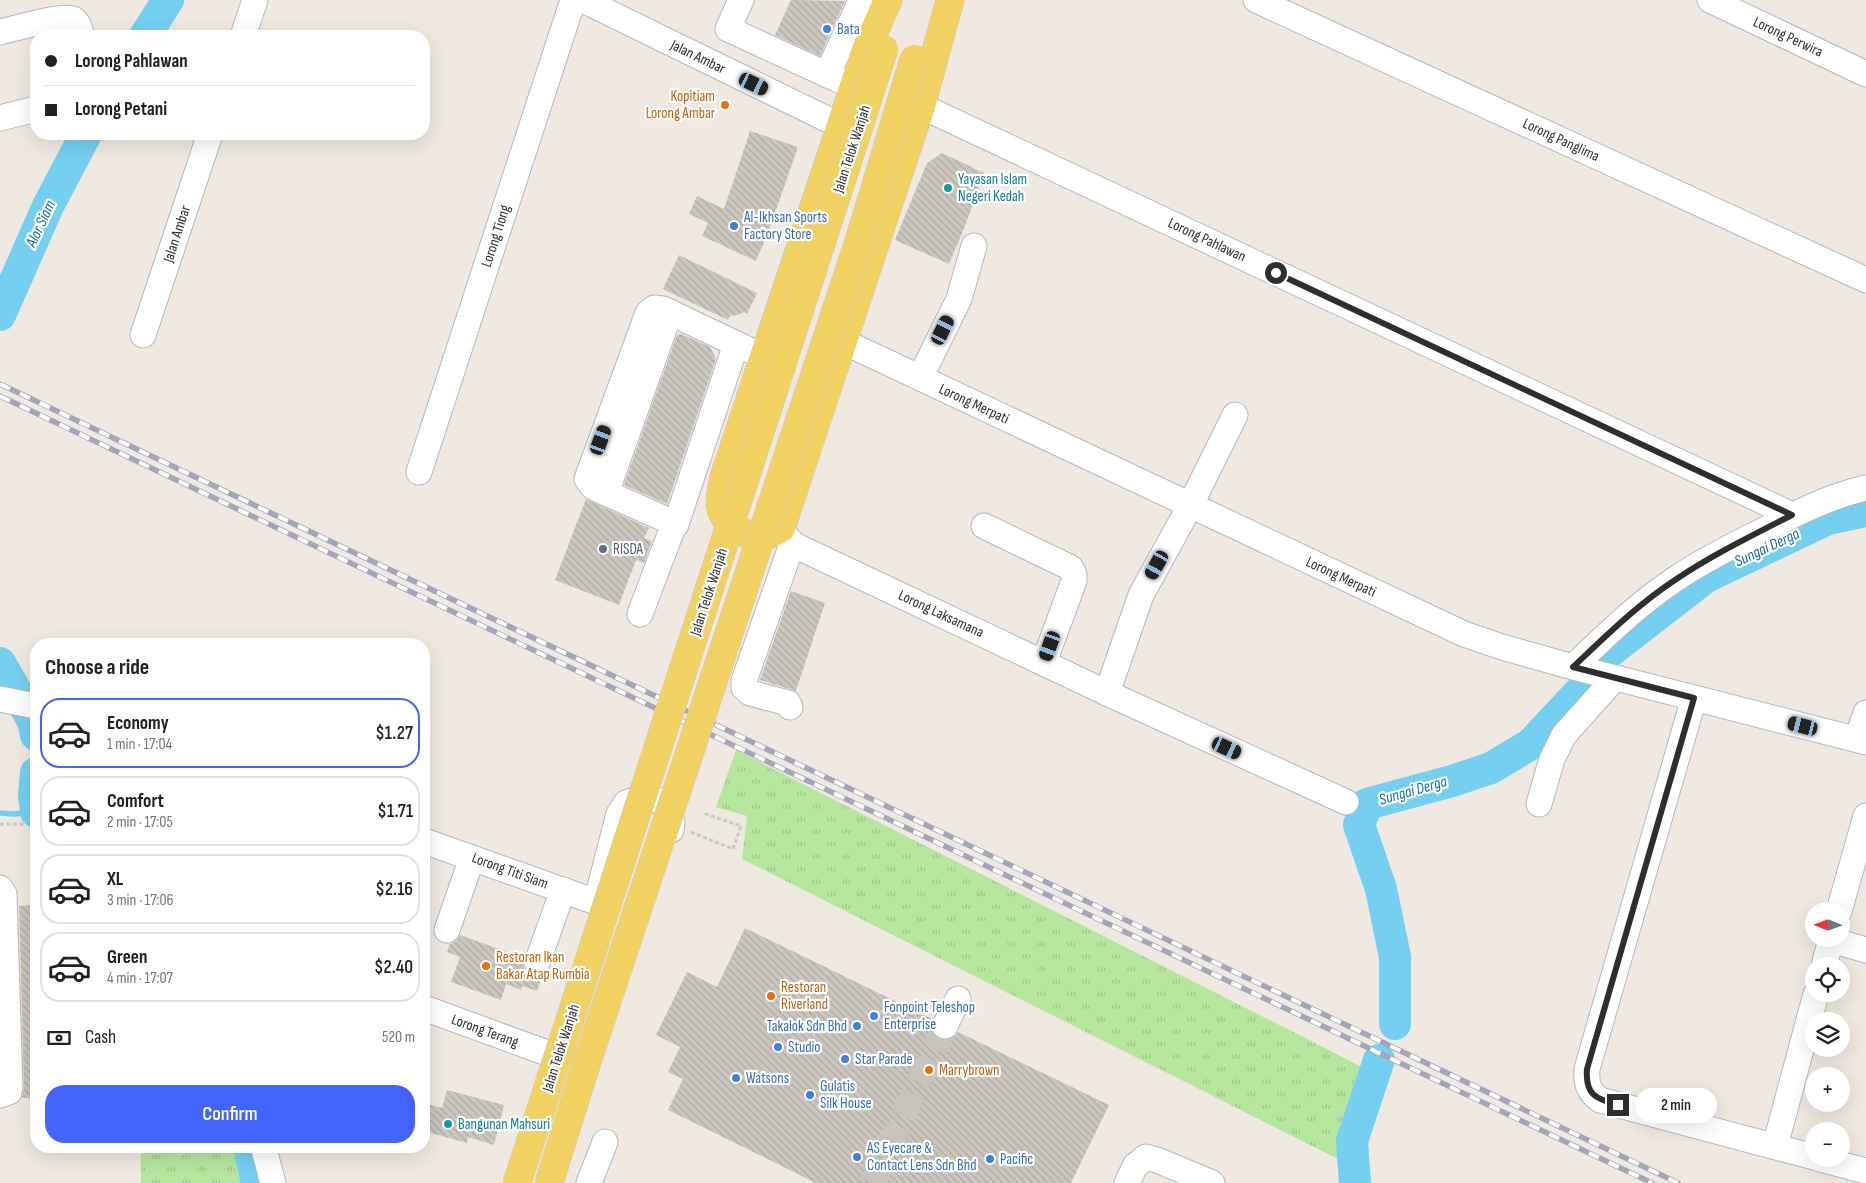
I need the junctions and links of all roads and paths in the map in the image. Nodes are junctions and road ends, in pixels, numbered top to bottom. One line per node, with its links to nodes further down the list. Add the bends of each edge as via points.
1 (255, 0): 11 (street)
2 (573, 0): 29 (street, Lorong Tiong)
3 (582, 0): 19 (street, Jalan Ambar)
4 (931, 0): 79 (main road, Jalan Telok Wanjah, bridge, via 856,247)
5 (950, 0): 16 (main road)
6 (1256, 0): 22 (street, Lorong Panglima)
7 (1710, 0): 13 (street, Lorong Perwira)
8 (877, 3): 14 (street); 15 (main road); 78 (main road, Jalan Telok Wanjah, bridge, via 884,49)
9 (739, 4): 14 (street, via 728,29)
10 (80, 30): 12 (street, via 74,20 64,18)
11 (245, 30)
12 (0, 32)
13 (1866, 74)
14 (827, 75): 15 (street)
15 (854, 87): 19 (main road)
16 (921, 106): 24 (main road); 32 (street, Lorong Pahlawan)
17 (30, 110): 18 (street)
18 (0, 118)
19 (841, 126): 26 (main road)
20 (208, 140): 23 (street, Jalan Ambar)
21 (974, 246): 27 (street, via 959,299)
22 (1866, 280)
23 (143, 335)
24 (842, 341): 27 (street, Lorong Merpati); 35 (main road)
25 (736, 344): 26 (street); 34 (street); 34 (street, via 670,312 654,308 648,313 588,476 597,488)
26 (764, 357): 35 (main road, via 724,477 722,512 734,527 749,535)
27 (920, 378): 31 (street, Lorong Merpati)
28 (1234, 415): 31 (street)
29 (419, 472)
30 (1866, 488): 32 (street, via 1841,494)
31 (1190, 506): 38 (street, Lorong Merpati, via 1464,634); 40 (street, via 1141,595)
32 (1792, 515): 38 (street, via 1674,580 1624,618)
33 (984, 526): 37 (street, via 1071,568 1074,574)
34 (674, 528): 36 (street)
35 (787, 536): 37 (street, Lorong Laksamana); 44 (street, via 744,688)
36 (640, 614)
37 (1044, 662): 40 (street, Lorong Laksamana)
38 (1573, 667): 39 (street, Lorong Merpati)
39 (1615, 678): 41 (street, Lorong Merpati); 48 (street, via 1564,735 1552,760)
40 (1107, 693): 47 (street, Lorong Laksamana)
41 (1694, 698): 46 (street, Lorong Merpati); 71 (street, via 1587,1069 1588,1087 1600,1100)
42 (3, 700): 43 (street)
43 (30, 705)
44 (790, 706)
45 (1866, 713): 46 (street)
46 (1862, 740)
47 (1346, 802)
48 (1539, 804)
49 (703, 814): 53 (path, via 741,826 733,849)
50 (1866, 816): 59 (street)
51 (0, 824): 52 (path)
52 (26, 824)
53 (672, 824): 58 (street, via 663,803 653,798 644,796 626,803 619,814); 80 (street, via 653,900)
54 (430, 843): 55 (street, Lorong Titi Siam)
55 (472, 858): 57 (street, Lorong Titi Siam); 60 (street)
56 (0, 888): 69 (street, via 4,894 10,1087 9,1092)
57 (563, 890): 58 (street, Lorong Titi Siam); 63 (street)
58 (596, 902): 68 (street)
59 (1842, 902)
60 (447, 930)
61 (1850, 945): 62 (street)
62 (1866, 950)
63 (538, 963)
64 (958, 999): 67 (street)
65 (1814, 1002): 71 (street)
66 (430, 1010): 68 (street, Lorong Terang)
67 (945, 1026)
68 (547, 1053): 77 (street)
69 (0, 1095)
70 (605, 1142): 81 (street)
71 (1774, 1146): 73 (street)
72 (264, 1153): 76 (street)
73 (1805, 1155)
74 (1850, 1167): 75 (street)
75 (1866, 1171)
76 (272, 1183)
77 (507, 1183)
78 (517, 1183)
79 (549, 1183)
80 (562, 1183)
81 (589, 1183)
82 (1127, 1183): 83 (street, via 1135,1166 1146,1157)
83 (1212, 1183)

